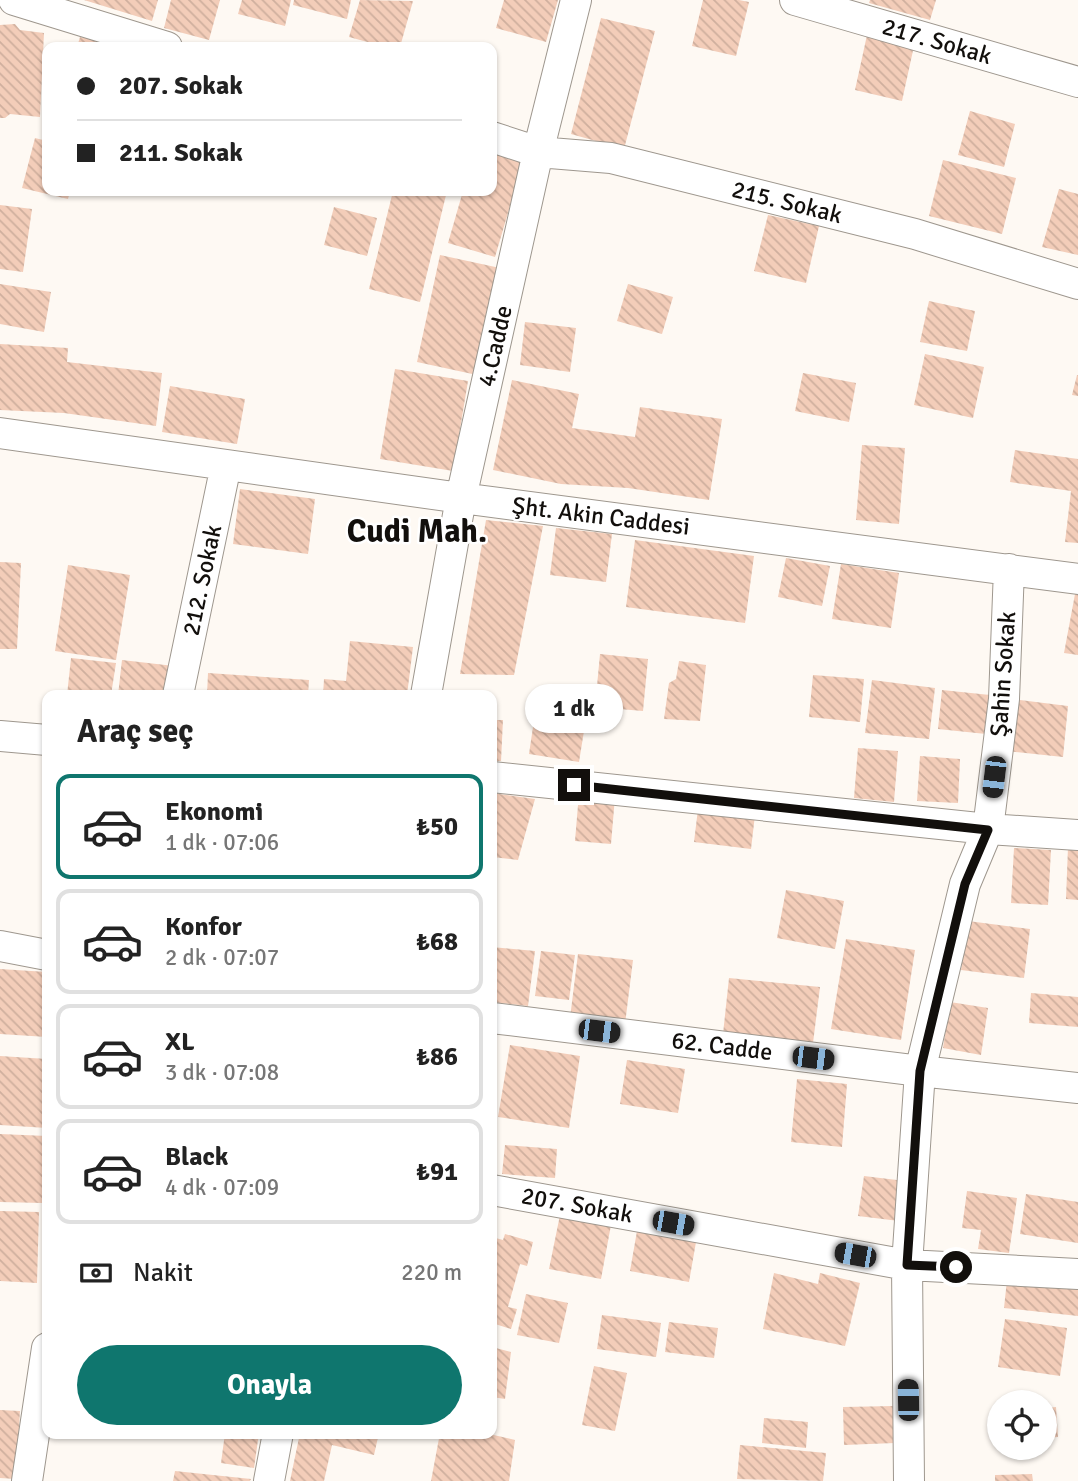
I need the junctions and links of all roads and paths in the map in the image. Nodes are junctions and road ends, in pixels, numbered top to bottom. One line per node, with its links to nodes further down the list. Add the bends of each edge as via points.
1 (14, 0): 4 (street)
2 (576, 0): 7 (street, 4.Cadde)
3 (795, 0): 5 (street, 217. Sokak)
4 (151, 42)
5 (1078, 82)
6 (497, 139): 7 (street, 215. Sokak)
7 (538, 152): 8 (street, 215. Sokak, via 611,158 915,234); 11 (street, 4.Cadde)
8 (1078, 284)
9 (0, 433): 10 (street, Şht. Akin Caddesi)
10 (226, 464): 11 (street, Şht. Akin Caddesi); 14 (street, 212. Sokak)
11 (461, 498): 12 (street, Şht. Akin Caddesi); 15 (street, 4.Cadde)
12 (1009, 569): 13 (street, Şht. Akin Caddesi); 19 (street, Şahin Sokak, via 1004,699)
13 (1078, 579)
14 (179, 690)
15 (427, 690)
16 (0, 736): 17 (street)
17 (42, 740)
18 (497, 778): 19 (street)
19 (988, 830): 20 (street); 24 (street, Şahin Sokak, via 965,884)
20 (1078, 835)
21 (0, 946): 22 (street)
22 (42, 954)
23 (497, 1019): 24 (street, 62. Cadde)
24 (920, 1071): 25 (street, 62. Cadde); 27 (street, Şahin Sokak)
25 (1078, 1088)
26 (497, 1191): 27 (street, 207. Sokak)
27 (907, 1265): 28 (street, 207. Sokak); 33 (street, Şahin Sokak)
28 (1078, 1274)
29 (42, 1382): 31 (street)
30 (277, 1439): 32 (street)
31 (27, 1481)
32 (269, 1481)
33 (909, 1481)

